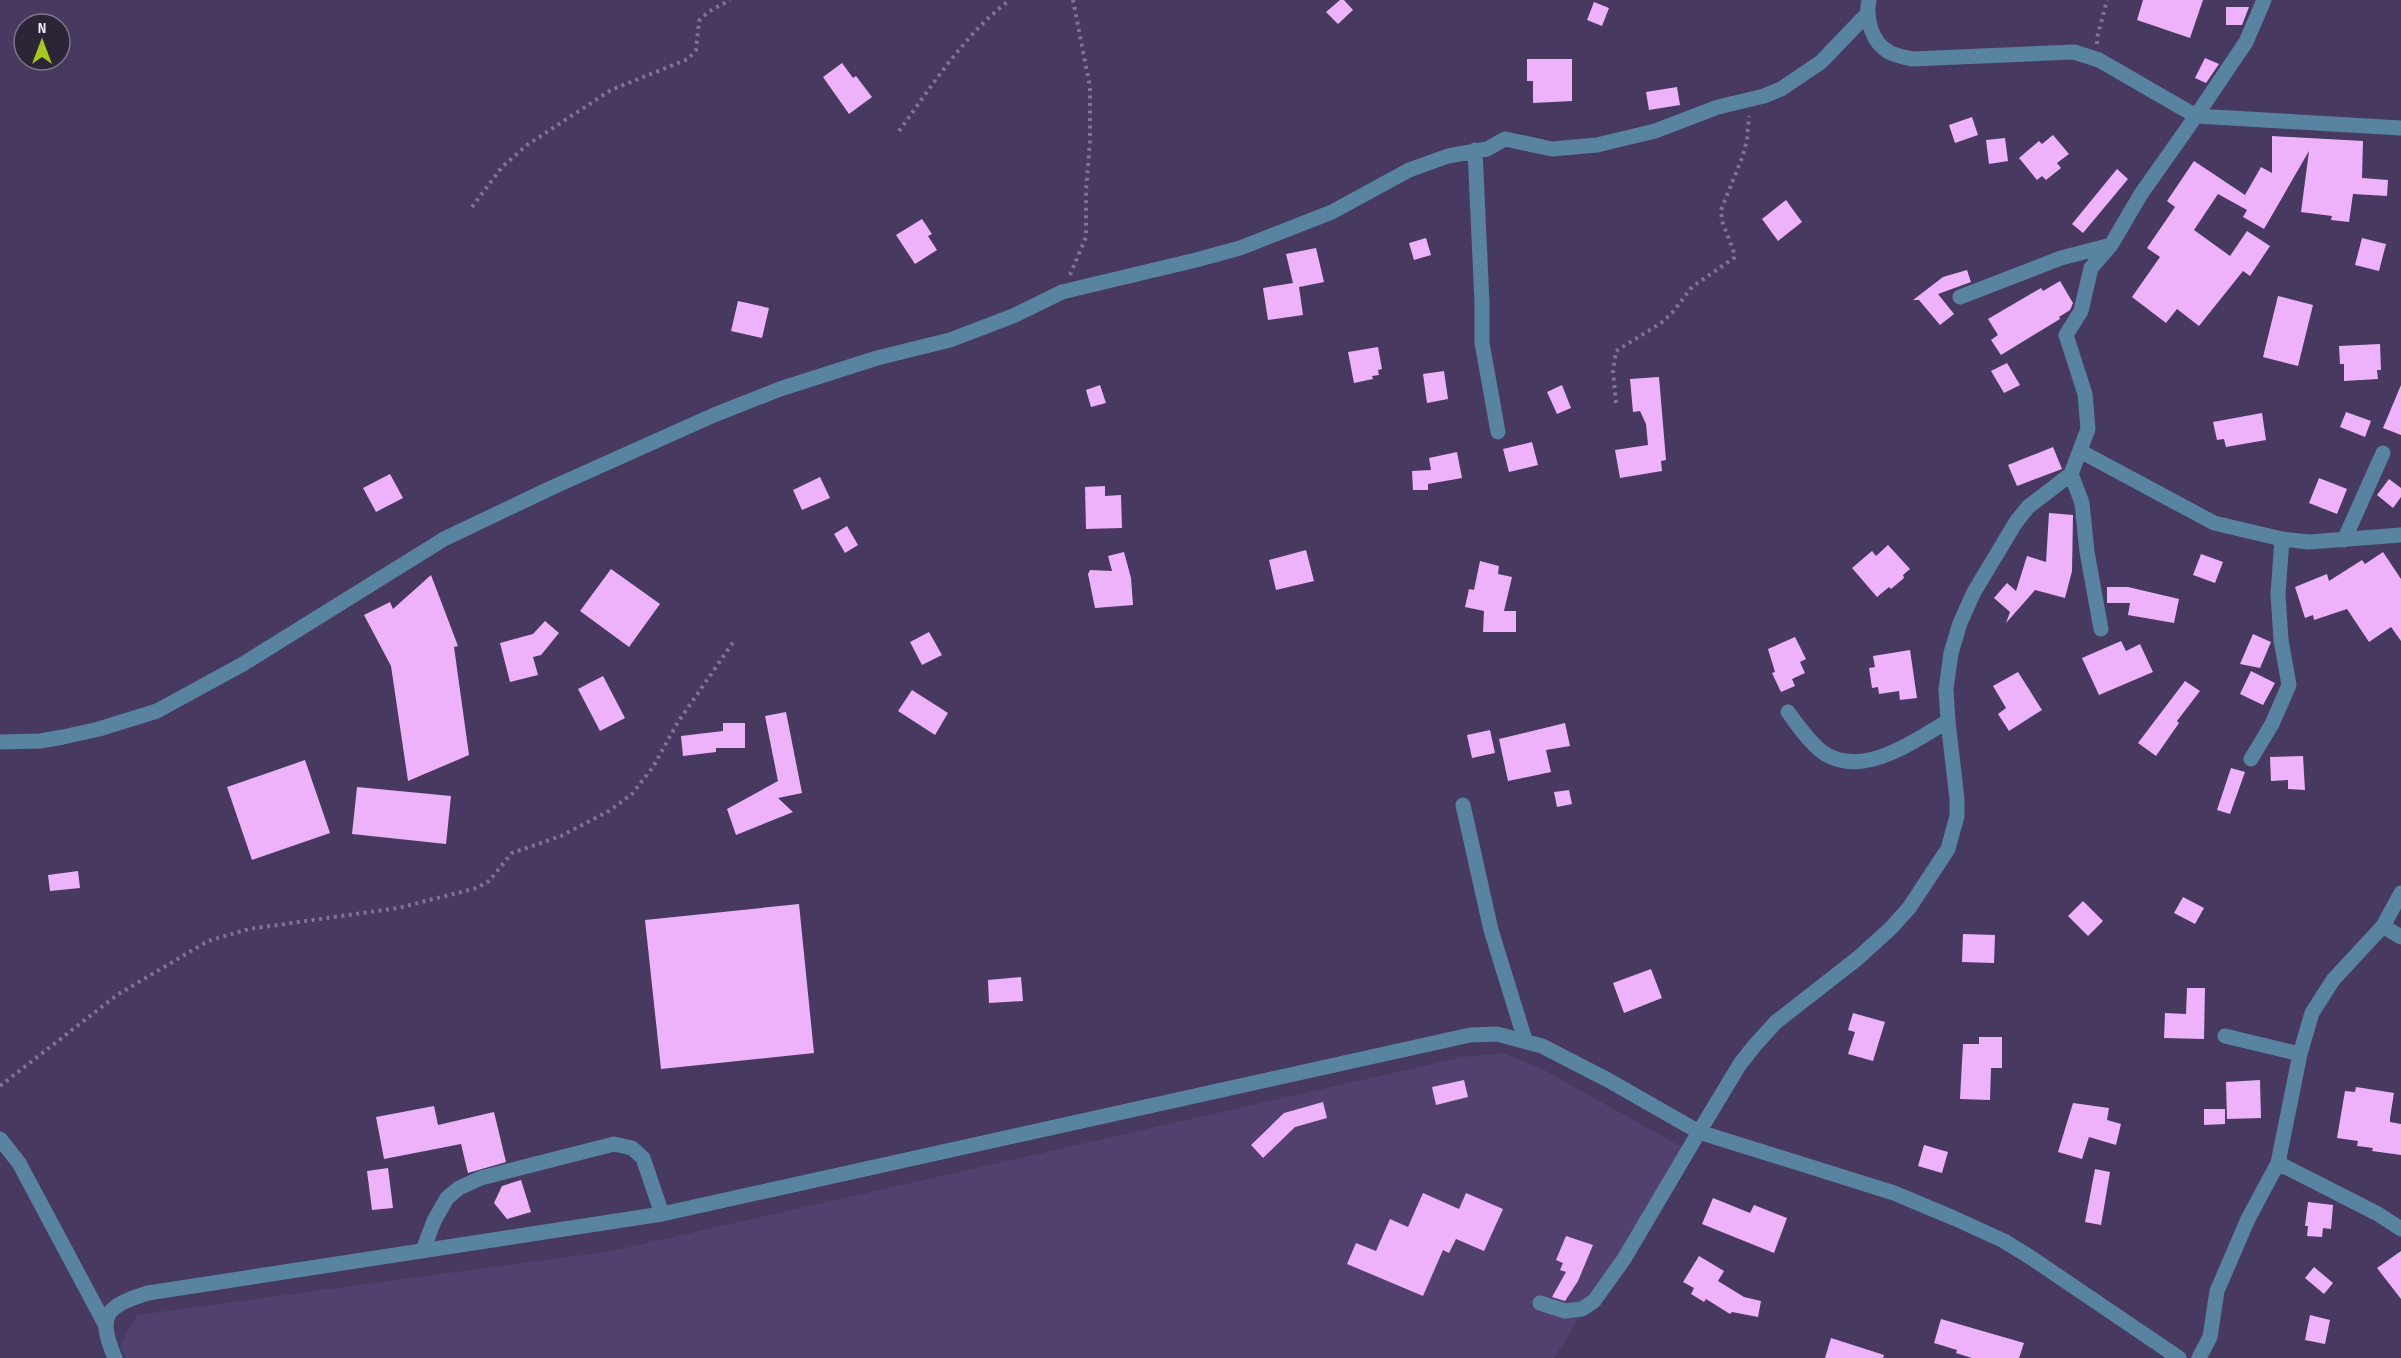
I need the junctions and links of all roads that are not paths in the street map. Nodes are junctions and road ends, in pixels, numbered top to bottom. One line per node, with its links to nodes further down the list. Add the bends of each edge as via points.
1 (2264, 0): 3 (street, via 2246,42)
2 (1869, 7): 3 (street, via 1872,30 1879,44 1889,52 1912,59 2074,52 2099,60); 5 (street, via 1821,62 1781,89 1655,131 1597,145 1552,149 1505,139 1487,149)
3 (2196, 116): 4 (street); 6 (street, via 2141,194)
4 (2401, 128)
5 (1475, 150): 8 (street, via 1482,343); 18 (street, via 1408,170 1332,212 1240,248 1062,292 950,340 780,389 683,428 444,539 227,674 157,711 63,737)
6 (2111, 245): 7 (street, via 2061,258); 9 (street, via 2091,268 2081,311 2066,335 2085,394 2088,429)
7 (1960, 297)
8 (1498, 432)
9 (2080, 451): 11 (street); 13 (street, via 2214,523)
10 (2383, 453): 14 (street)
11 (2071, 474): 15 (street, via 2082,503); 17 (street, via 2028,507 1974,592 1951,653 1946,689)
12 (2401, 535): 14 (street)
13 (2282, 539): 14 (street); 19 (street, via 2278,594 2289,685)
14 (2344, 540)
15 (2102, 629)
16 (1788, 712): 17 (street, via 1823,752 1852,761 1896,752)
17 (1948, 721): 27 (street, via 1957,816 1948,849 1891,927 1776,1022 1755,1045)
18 (0, 742)
19 (2251, 759)
20 (1462, 806): 25 (street, via 1491,930)
21 (2401, 893): 22 (street)
22 (2383, 926): 23 (street); 26 (street, via 2323,995 2312,1013)
23 (2401, 937)
24 (2225, 1036): 26 (street)
25 (1525, 1040): 27 (street, via 1608,1080); 30 (street, via 1497,1034 1470,1035)
26 (2300, 1054): 29 (street)
27 (1699, 1132): 33 (street, via 1624,1259 1594,1300 1582,1310 1565,1311); 36 (street, via 1894,1193 1966,1223 2030,1257)
28 (0, 1139): 34 (street, via 19,1163)
29 (2278, 1163): 31 (street); 37 (street, via 2217,1291 2210,1337)
30 (662, 1214): 32 (street); 32 (street, via 640,1154 625,1145 607,1145 481,1178 459,1188 447,1198)
31 (2401, 1229)
32 (423, 1250): 34 (street, via 148,1293 117,1304 109,1312)
33 (1540, 1303)
34 (106, 1326): 35 (street)
35 (115, 1358)
36 (2179, 1358)
37 (2199, 1358)

